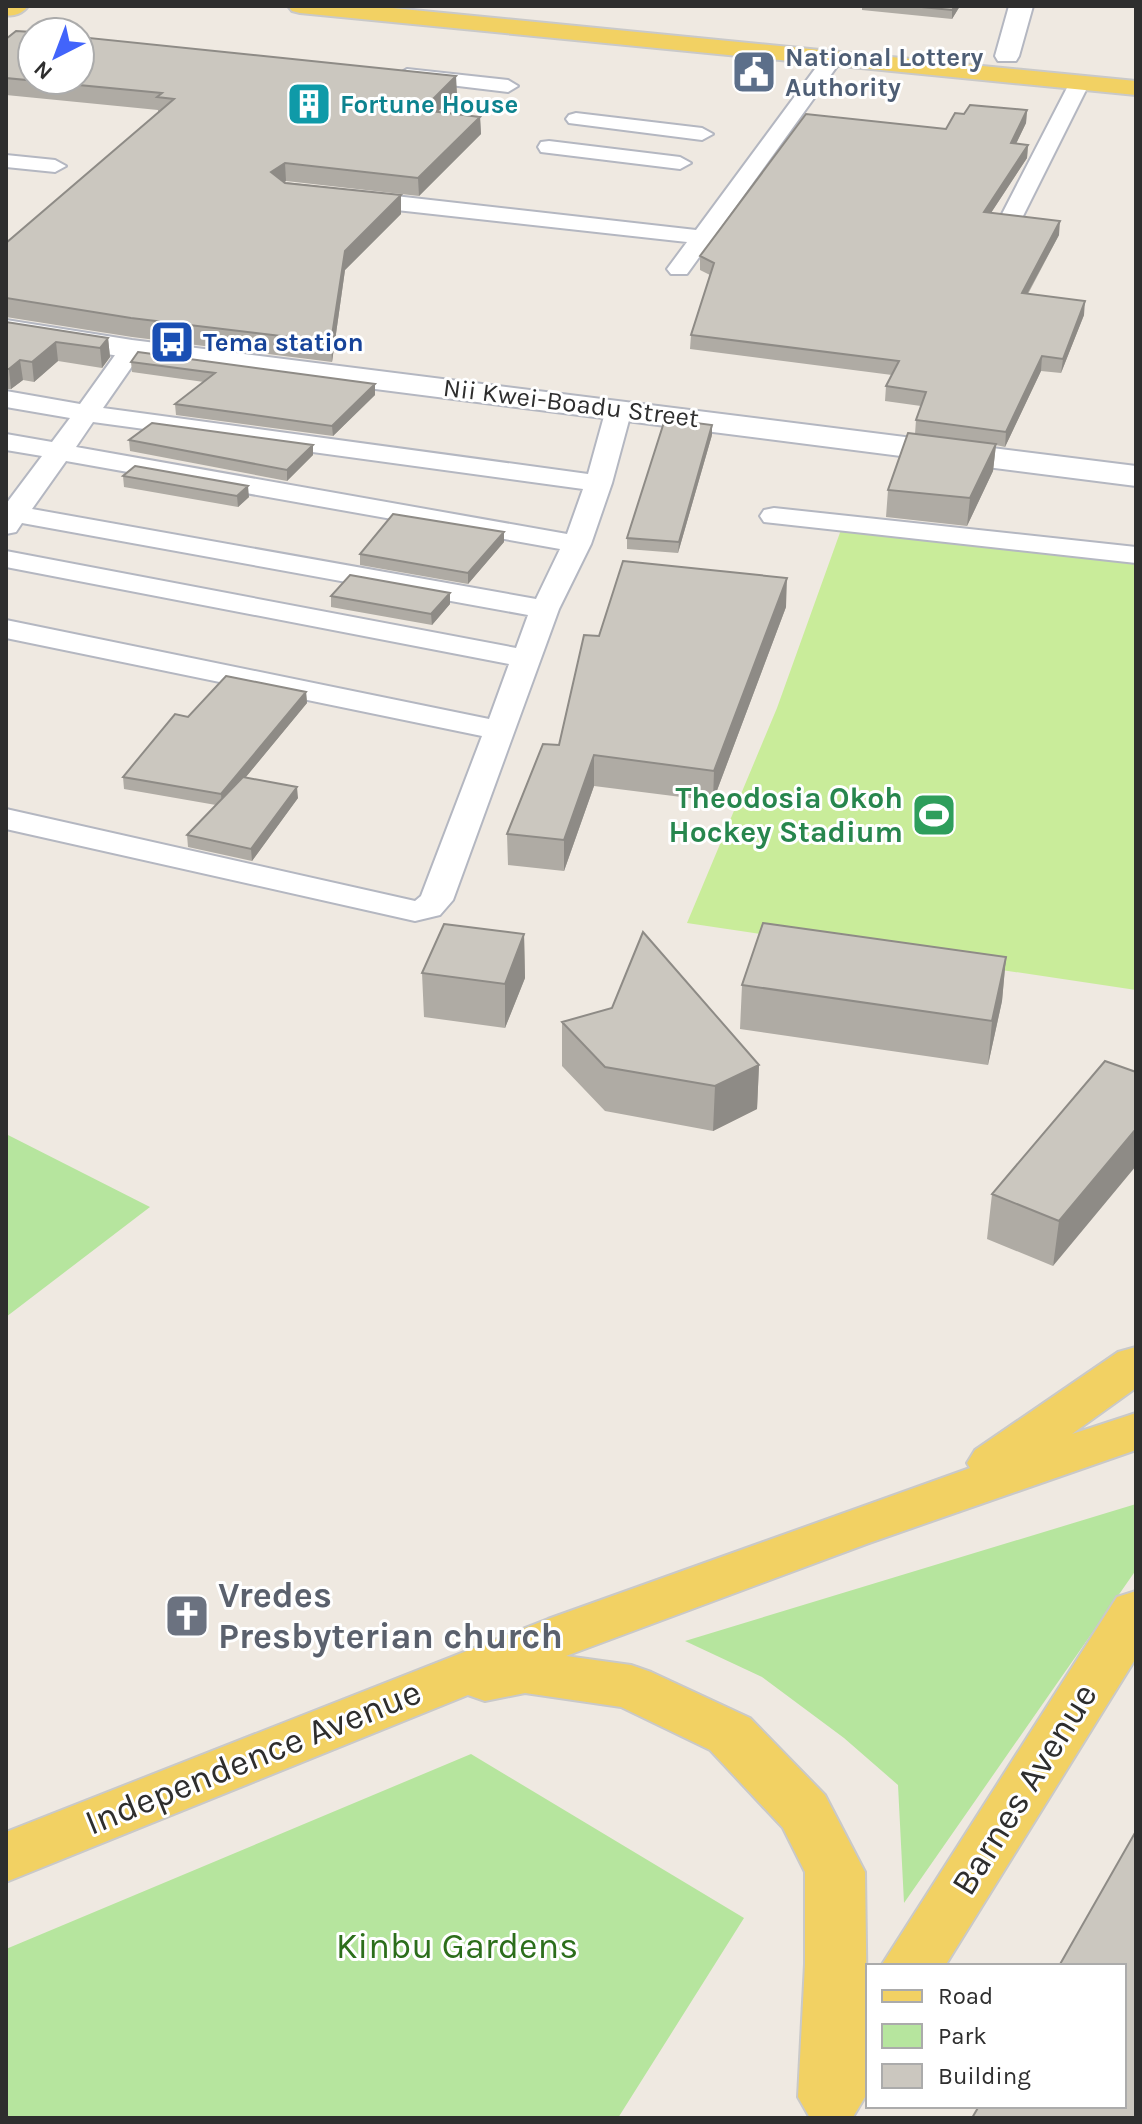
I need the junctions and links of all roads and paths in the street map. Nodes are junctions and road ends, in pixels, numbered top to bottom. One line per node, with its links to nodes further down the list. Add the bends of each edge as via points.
1 (300, 6): 5 (main road)
2 (483, 6): 4 (main road)
3 (1021, 6): 4 (street)
4 (1007, 56): 6 (main road)
5 (833, 58): 8 (main road); 19 (lane)
6 (1136, 68)
7 (386, 73): 9 (lane)
8 (1080, 82): 10 (main road); 18 (lane)
9 (508, 86)
10 (1136, 88)
11 (576, 119): 12 (lane)
12 (702, 134)
13 (549, 147): 15 (lane)
14 (6, 161): 16 (lane)
15 (680, 163)
16 (55, 166)
17 (333, 196): 19 (lane)
18 (1012, 216)
19 (702, 237): 20 (lane)
20 (679, 269)
21 (6, 329): 22 (street, Nii Kwei-Boadu Street)
22 (132, 349): 24 (street, Nii Kwei-Boadu Street); 25 (lane)
23 (6, 399): 25 (lane)
24 (619, 409): 28 (street, Nii Kwei-Boadu Street); 29 (lane)
25 (86, 413): 27 (lane); 29 (lane)
26 (6, 442): 27 (lane)
27 (59, 452): 31 (lane); 32 (lane)
28 (1136, 476)
29 (599, 483): 32 (lane)
30 (774, 516): 33 (lane)
31 (9, 517): 35 (lane)
32 (577, 544): 35 (lane)
33 (1136, 555)
34 (6, 559): 37 (lane)
35 (545, 609): 37 (lane)
36 (6, 629): 38 (lane)
37 (527, 659): 38 (lane)
38 (500, 730): 39 (lane, via 436,900 415,911)
39 (6, 819)
40 (1136, 1364): 42 (main road)
41 (1136, 1431): 42 (main road)
42 (951, 1492): 44 (main road, Independence Avenue)
43 (1127, 1646): 46 (main road, Barnes Avenue)
44 (409, 1693): 45 (main road, Independence Avenue); 48 (main road, via 525,1672 631,1687 730,1734 804,1812 835,1872 836,1964)
45 (6, 1858)
46 (913, 1964)
47 (866, 2040): 48 (main road)
48 (823, 2107)

